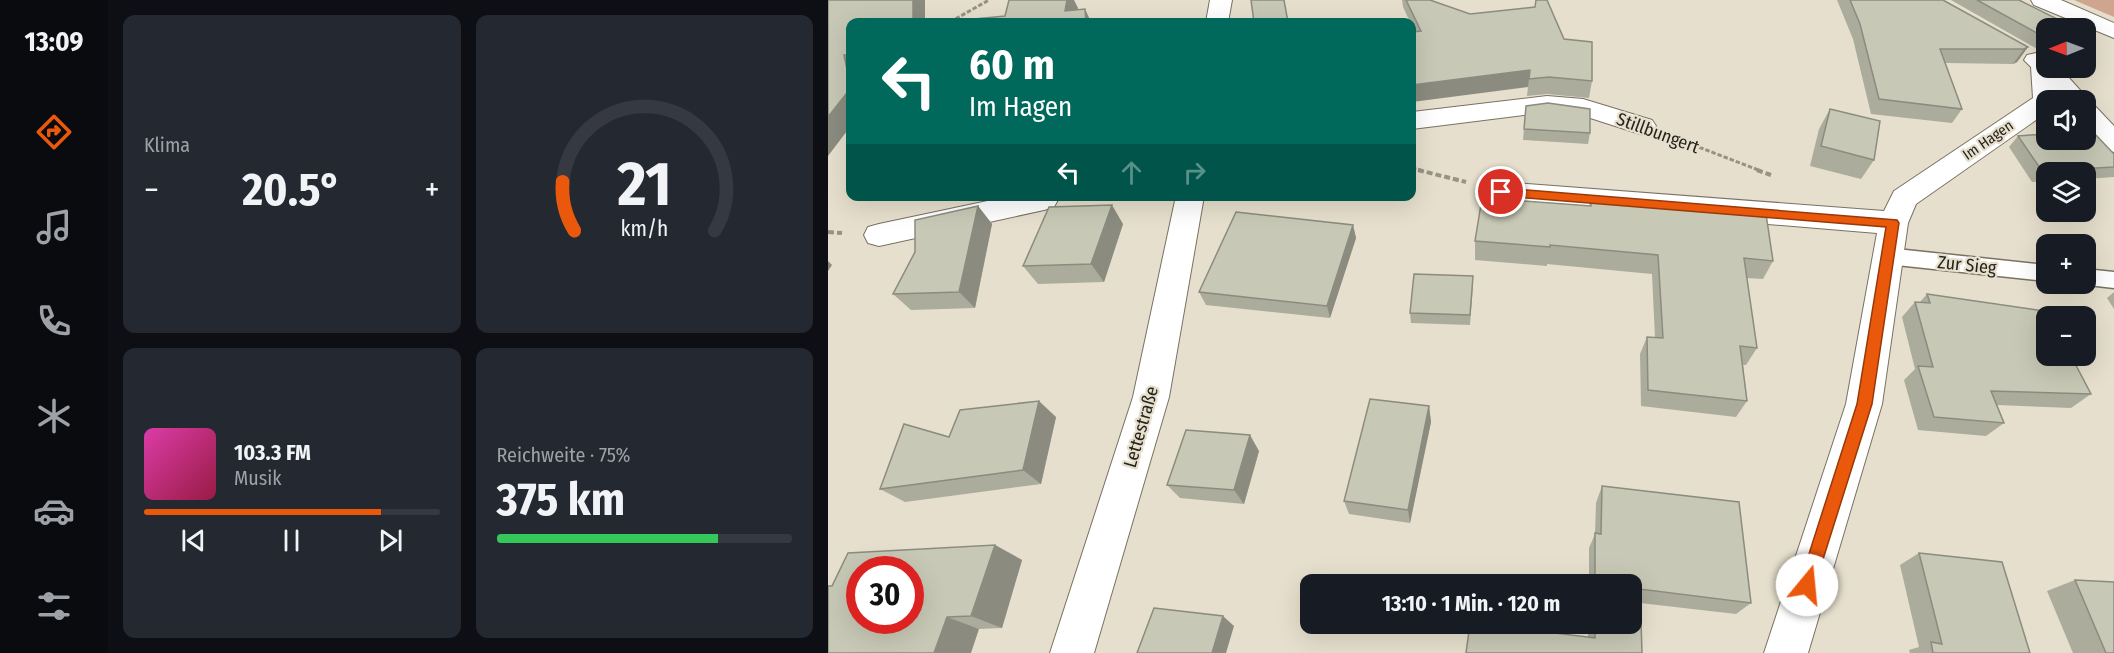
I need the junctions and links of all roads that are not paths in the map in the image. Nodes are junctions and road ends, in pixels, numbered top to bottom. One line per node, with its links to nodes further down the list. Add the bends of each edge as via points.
1 (1221, 0): 3 (street)
2 (2042, 0): 4 (street)
3 (1218, 18)
4 (2114, 31)
5 (2012, 47): 6 (street)
6 (2036, 60)
7 (2044, 78): 17 (street, Im Hagen, via 2046,101 1904,198)
8 (2056, 78): 9 (street)
9 (2067, 90)
10 (1416, 120): 12 (street, Stillbungert, via 1546,104 1583,106)
11 (2096, 123): 13 (street)
12 (1643, 126)
13 (2114, 143)
14 (1501, 192): 17 (street)
15 (1039, 201): 18 (street)
16 (1189, 201): 23 (street, Lettestraße, via 1151,397)
17 (1893, 223): 19 (street, Im Hagen)
18 (879, 235)
19 (1887, 256): 20 (lane, Zur Sieg); 24 (street, Im Hagen, via 1864,404)
20 (2036, 272)
21 (2096, 278): 22 (lane)
22 (2114, 280)
23 (1072, 653)
24 (1786, 653)

